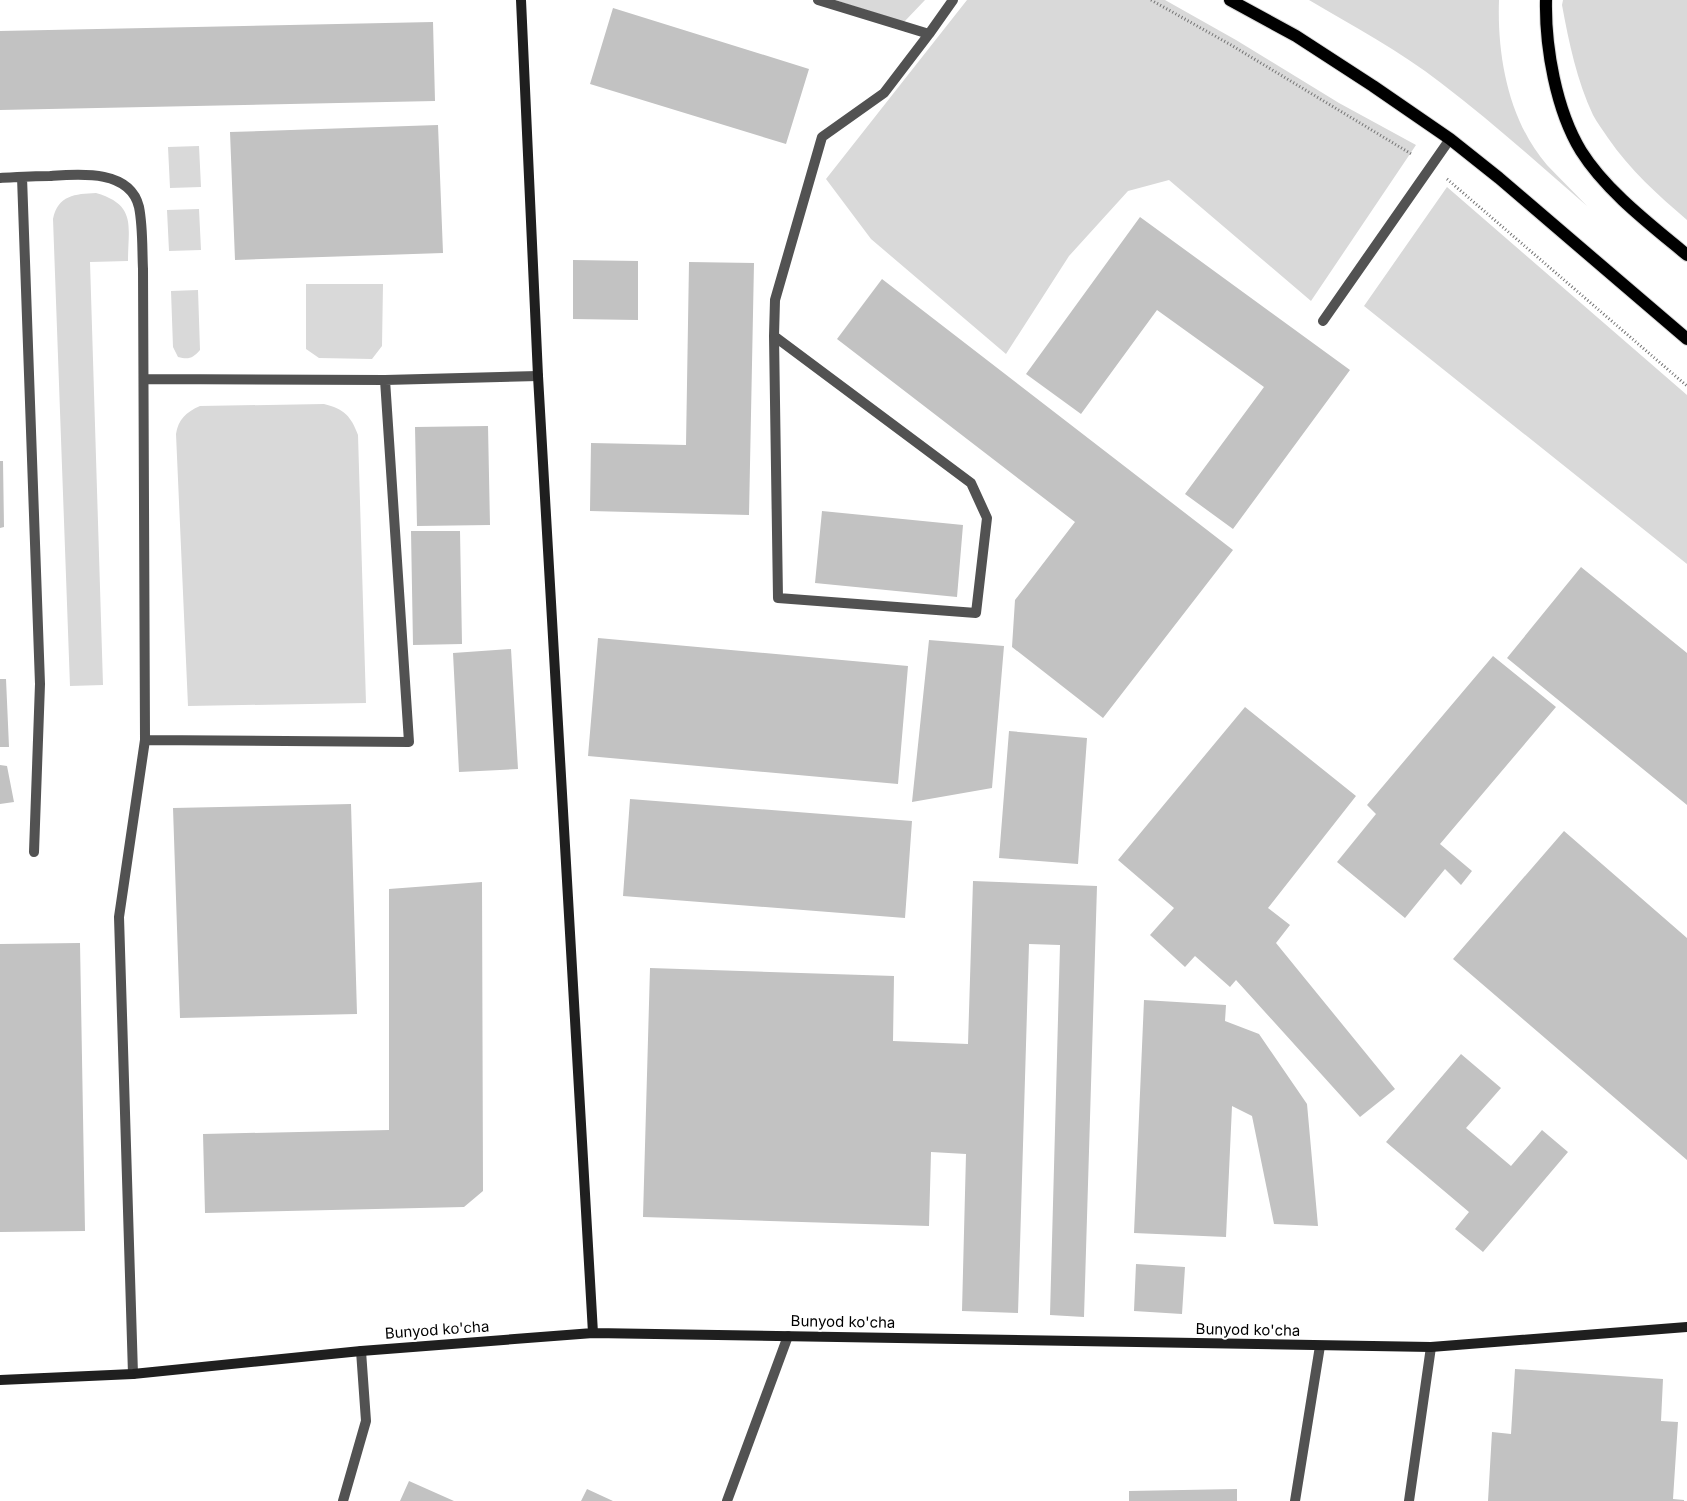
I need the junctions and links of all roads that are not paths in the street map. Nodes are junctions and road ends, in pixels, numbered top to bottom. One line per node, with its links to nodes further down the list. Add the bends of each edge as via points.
1 (521, 0): 14 (street)
2 (818, 0): 6 (lane)
3 (953, 0): 6 (lane)
4 (1230, 0): 7 (main road, via 1296,36)
5 (1546, 0): 10 (main road, via 1545,20 1568,127 1582,152 1627,203)
6 (930, 34): 12 (lane, via 884,94 822,137 775,300)
7 (1450, 139): 11 (lane); 13 (main road)
8 (22, 177): 9 (lane); 15 (lane, via 86,174 122,184 132,193 138,207 144,268); 18 (lane, via 40,684)
9 (0, 178)
10 (1687, 255)
11 (1323, 321)
12 (774, 336): 12 (lane, via 971,483 987,518 976,613 778,598)
13 (1687, 339)
14 (538, 376): 16 (lane); 20 (street)
15 (145, 380): 16 (lane); 17 (lane)
16 (385, 380): 17 (lane, via 409,742)
17 (145, 740): 25 (lane, via 119,917)
18 (34, 852)
19 (1687, 1327): 23 (street, Bunyod ko'cha)
20 (593, 1334): 21 (street, Bunyod ko'cha); 24 (street, Bunyod ko'cha)
21 (788, 1336): 22 (street, Bunyod ko'cha); 28 (lane)
22 (1320, 1346): 23 (street, Bunyod ko'cha); 29 (lane)
23 (1431, 1347): 30 (lane)
24 (361, 1351): 25 (street, Bunyod ko'cha); 27 (lane, via 366,1421)
25 (133, 1374): 26 (street, Bunyod ko'cha)
26 (0, 1380)
27 (343, 1501)
28 (726, 1501)
29 (1295, 1501)
30 (1409, 1501)

